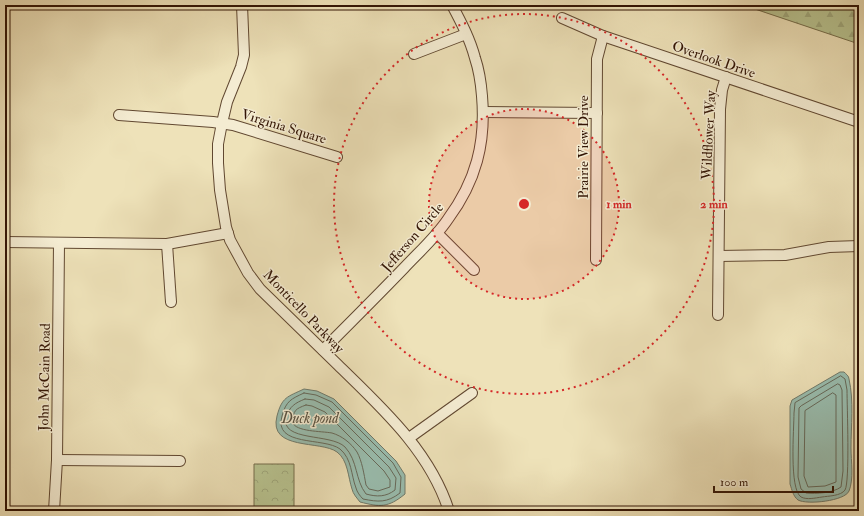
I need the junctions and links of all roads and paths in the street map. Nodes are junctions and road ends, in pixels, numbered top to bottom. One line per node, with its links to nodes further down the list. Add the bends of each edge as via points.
1 (242, 5): 12 (street, Monticello Parkway, via 244,55)
2 (452, 5): 4 (street, Jefferson Circle)
3 (562, 18): 5 (street, Overlook Drive)
4 (466, 34): 6 (street); 8 (street, Jefferson Circle, via 480,80)
5 (603, 36): 7 (street, Overlook Drive); 9 (street, Prairie View Drive, via 597,59)
6 (414, 54)
7 (726, 77): 11 (street, Overlook Drive); 20 (street, Wildflower Way, via 720,109)
8 (483, 112): 9 (street); 15 (street, Jefferson Circle, via 483,135 468,187)
9 (597, 113): 21 (street, Prairie View Drive)
10 (119, 115): 12 (street, Virginia Square)
11 (859, 122)
12 (222, 123): 13 (street, Virginia Square); 14 (street, Monticello Parkway, via 218,163)
13 (337, 157)
14 (228, 233): 18 (street); 25 (street, Monticello Parkway, via 248,273 260,289)
15 (437, 233): 22 (street); 25 (street, Jefferson Circle)
16 (5, 242): 17 (street)
17 (60, 243): 18 (street); 28 (street, John McCain Road)
18 (167, 244): 23 (street)
19 (859, 246): 20 (street, via 829,247 785,255)
20 (719, 256): 24 (street, Wildflower Way)
21 (596, 260)
22 (474, 270)
23 (171, 302)
24 (718, 315)
25 (323, 350): 27 (street, Monticello Parkway)
26 (472, 393): 27 (street)
27 (409, 438): 31 (street, Monticello Parkway, via 436,479)
28 (57, 460): 29 (street); 30 (street, John McCain Road)
29 (180, 460)
30 (54, 511)
31 (449, 511)

